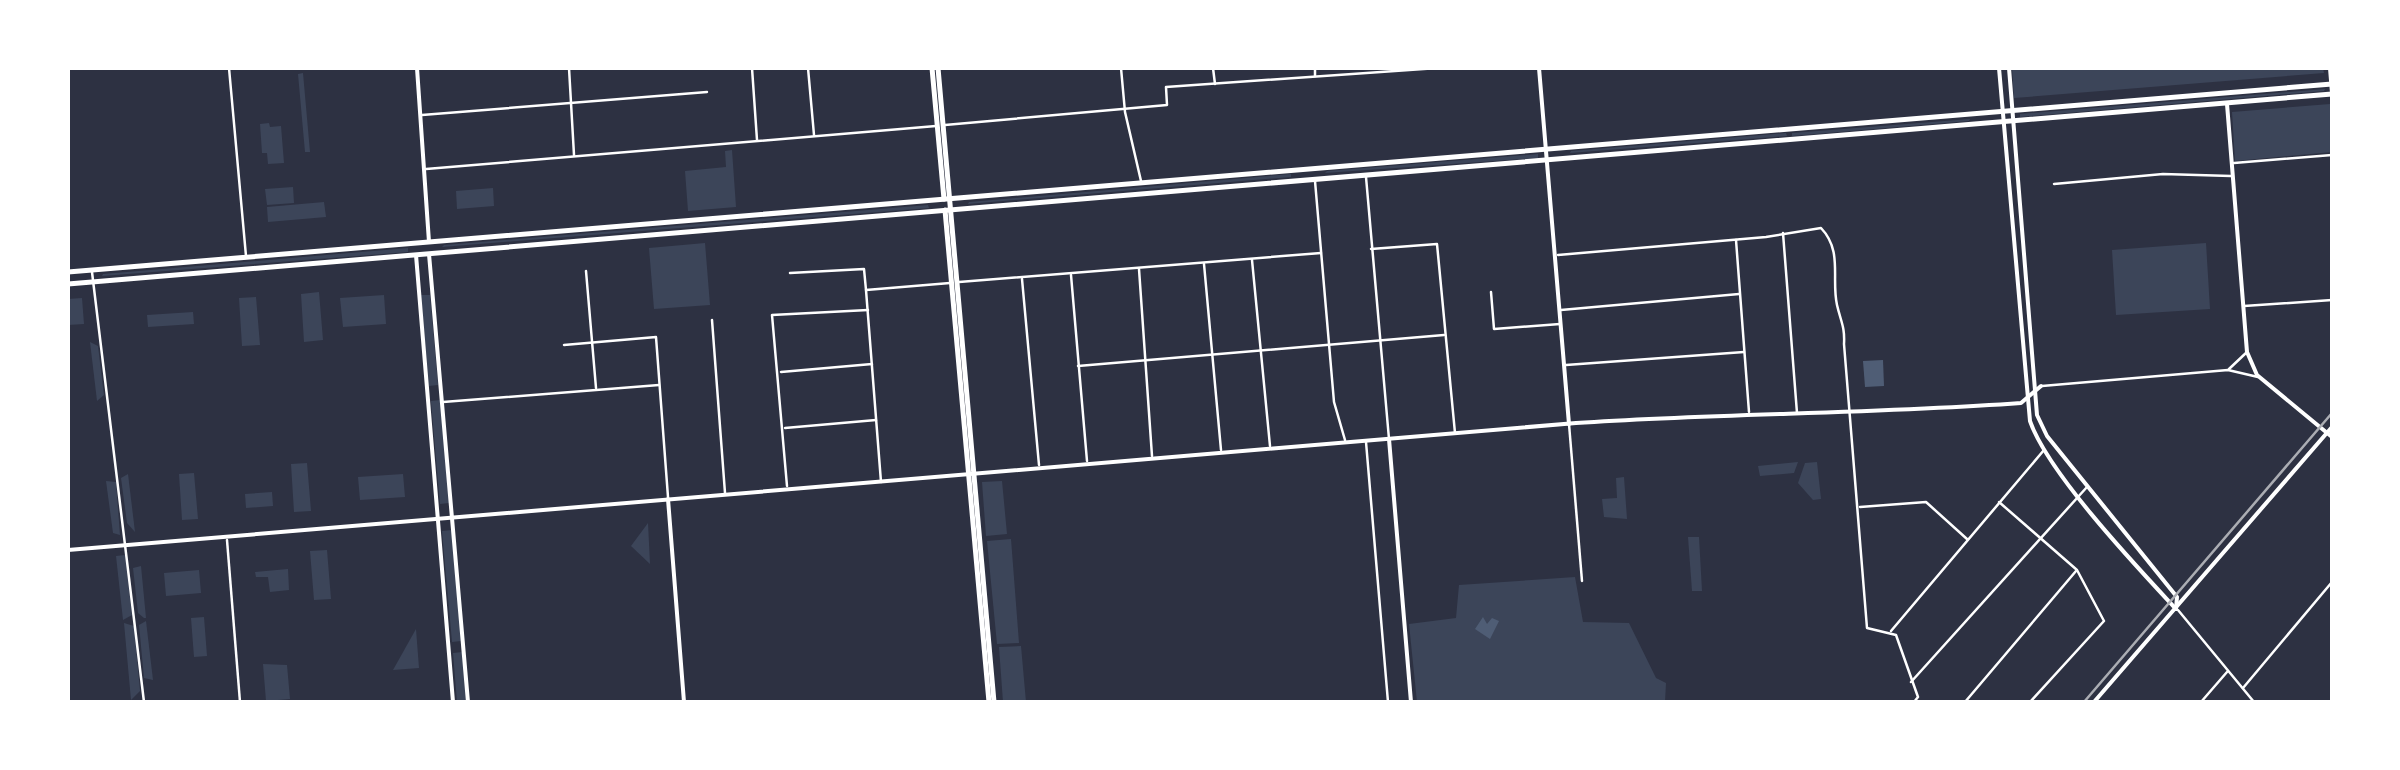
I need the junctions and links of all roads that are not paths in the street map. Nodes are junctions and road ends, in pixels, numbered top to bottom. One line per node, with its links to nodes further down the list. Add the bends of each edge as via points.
1 (229, 68): 59 (street)
2 (418, 68): 26 (main road)
3 (568, 68): 20 (street)
4 (752, 68): 32 (street)
5 (808, 68): 31 (street)
6 (935, 68): 30 (main road)
7 (1122, 68): 24 (street)
8 (1213, 68): 16 (street)
9 (1315, 68): 15 (street)
10 (1438, 68): 15 (street)
11 (1539, 68): 34 (main road)
12 (2000, 68): 22 (main road)
13 (2008, 68): 23 (main road)
14 (2330, 68): 17 (main road)
15 (1315, 78): 16 (street)
16 (1214, 84): 24 (street, via 1166,87 1167,105)
17 (2332, 84): 19 (main road); 23 (main road)
18 (707, 92): 20 (street)
19 (2332, 94): 21 (main road)
20 (571, 103): 26 (street); 36 (street)
21 (2227, 104): 28 (main road); 39 (main road)
22 (2003, 110): 23 (main road); 25 (main road); 27 (main road)
23 (2012, 110): 28 (main road)
24 (1125, 112): 30 (street); 45 (street)
25 (1972, 113): 29 (main road); 33 (main road)
26 (421, 115): 41 (main road)
27 (2004, 122): 28 (main road); 29 (main road); 58 (main road)
28 (2013, 122): 57 (main road)
29 (1974, 124): 37 (main road)
30 (937, 126): 31 (street); 47 (main road)
31 (814, 136): 32 (street)
32 (757, 141): 36 (street)
33 (1567, 148): 34 (main road); 37 (main road)
34 (1546, 150): 38 (main road); 40 (main road)
35 (2332, 155): 39 (street)
36 (574, 156): 41 (street)
37 (1568, 158): 38 (main road)
38 (1547, 160): 42 (main road); 56 (main road)
39 (2232, 163): 43 (main road)
40 (1314, 168): 44 (main road); 45 (main road)
41 (424, 169): 51 (main road)
42 (1366, 175): 44 (main road); 52 (street)
43 (2233, 176): 46 (street, via 2163,174); 76 (main road)
44 (1315, 180): 48 (main road); 53 (street)
45 (1141, 182): 47 (main road)
46 (2054, 184)
47 (947, 200): 48 (main road); 51 (main road)
48 (948, 210): 54 (main road); 70 (main road)
49 (1783, 232): 50 (street); 109 (street); 110 (street, via 1821,228 1831,239 1846,327)
50 (1736, 240): 56 (street); 74 (street)
51 (429, 242): 54 (main road); 55 (main road); 59 (main road)
52 (1370, 249): 83 (street, via 1437,244); 85 (street)
53 (1321, 253): 60 (street); 87 (street)
54 (429, 254): 55 (main road); 103 (main road)
55 (416, 256): 69 (main road); 104 (main road)
56 (1555, 256): 78 (main road)
57 (2024, 256): 58 (main road); 81 (main road)
58 (2015, 257): 82 (main road)
59 (246, 258): 63 (main road)
60 (1252, 258): 61 (street); 88 (street)
61 (1204, 262): 62 (street); 91 (street)
62 (1139, 268): 66 (street); 92 (street)
63 (92, 270): 65 (main road); 69 (street)
64 (586, 271): 84 (street)
65 (68, 272)
66 (1070, 273): 68 (street); 95 (street)
67 (790, 274): 72 (street, via 864,269)
68 (1022, 277): 70 (street); 125 (street)
69 (92, 282): 71 (main road); 142 (street)
70 (955, 283): 72 (street); 126 (main road)
71 (68, 284)
72 (866, 290): 77 (street)
73 (1491, 292): 80 (street, via 1494,329)
74 (1739, 294): 78 (street); 89 (street)
75 (2332, 300): 76 (street)
76 (2243, 306): 90 (main road)
77 (868, 310): 93 (street); 97 (street, via 772,315)
78 (1560, 310): 80 (main road)
79 (712, 320): 130 (street)
80 (1561, 324): 94 (main road)
81 (2030, 333): 82 (main road); 101 (main road)
82 (2022, 334): 99 (main road)
83 (1444, 335): 85 (street); 115 (street)
84 (593, 342): 86 (street); 100 (street, via 656,336); 102 (street)
85 (1382, 343): 87 (street); 117 (street)
86 (564, 345)
87 (1329, 345): 88 (street); 119 (street, via 1335,410)
88 (1264, 351): 91 (street); 120 (street)
89 (1744, 352): 94 (street); 108 (street)
90 (2246, 352): 96 (street, via 2237,366); 98 (main road)
91 (1212, 356): 92 (street); 122 (street)
92 (1146, 360): 95 (street); 123 (street)
93 (872, 364): 97 (street); 111 (street)
94 (1564, 365): 112 (main road)
95 (1078, 366): 124 (street)
96 (2222, 370): 98 (street); 101 (street)
97 (780, 372): 114 (street)
98 (2262, 379): 116 (main road)
99 (2026, 384): 101 (main road); 106 (main road)
100 (660, 385): 102 (street); 132 (street)
101 (2037, 388): 106 (main road); 107 (main road)
102 (596, 390): 105 (street)
103 (440, 391): 104 (main road); 105 (main road)
104 (426, 392): 137 (main road)
105 (441, 402): 136 (main road)
106 (2025, 402): 107 (main road); 110 (main road); 121 (main road)
107 (2036, 408): 128 (main road, via 2046,436)
108 (1749, 412): 109 (main road); 112 (main road)
109 (1798, 413): 110 (main road)
110 (1850, 414): 134 (street)
111 (876, 420): 114 (street); 127 (street)
112 (1569, 424): 115 (main road); 145 (street)
113 (2332, 427): 116 (main road)
114 (783, 428): 129 (street)
115 (1455, 433): 117 (main road)
116 (2330, 435): 148 (main road)
117 (1389, 439): 118 (main road); 161 (main road)
118 (1366, 441): 119 (main road); 160 (street)
119 (1346, 442): 120 (main road)
120 (1270, 449): 122 (main road)
121 (2045, 449): 131 (main road); 133 (street)
122 (1221, 453): 123 (main road)
123 (1152, 458): 124 (main road)
124 (1087, 464): 125 (main road)
125 (1039, 468): 126 (main road)
126 (973, 474): 127 (main road); 159 (main road)
127 (881, 482): 129 (main road)
128 (2088, 486): 131 (street); 135 (main road)
129 (788, 489): 130 (main road)
130 (726, 494): 132 (main road)
131 (2078, 494): 138 (main road); 140 (street)
132 (668, 499): 136 (main road); 158 (main road)
133 (1999, 502): 140 (street); 141 (street)
134 (1858, 506): 141 (street, via 1926,502); 150 (street, via 1867,628)
135 (2112, 516): 138 (main road); 147 (main road)
136 (452, 517): 137 (main road); 157 (main road)
137 (438, 518): 139 (main road); 156 (main road)
138 (2104, 524): 149 (main road)
139 (227, 536): 142 (main road); 155 (street)
140 (2039, 536): 144 (street); 152 (street)
141 (1967, 540): 150 (street)
142 (127, 545): 143 (main road); 154 (street)
143 (68, 550)
144 (2076, 570): 163 (street); 164 (street, via 2104,621)
145 (1582, 581)
146 (2332, 582): 153 (street)
147 (2174, 593): 148 (main road); 149 (main road)
148 (2190, 593): 149 (main road)
149 (2176, 609): 151 (street); 165 (main road)
150 (1890, 632): 152 (street)
151 (2228, 671): 153 (street); 166 (street)
152 (1910, 682): 162 (street, via 1918,696)
153 (2243, 688): 167 (street)
154 (144, 702)
155 (240, 702)
156 (454, 702)
157 (468, 702)
158 (684, 702)
159 (992, 702)
160 (1388, 702)
161 (1411, 702)
162 (1914, 702)
163 (1965, 702)
164 (2030, 702)
165 (2094, 702)
166 (2201, 702)
167 (2254, 702)

